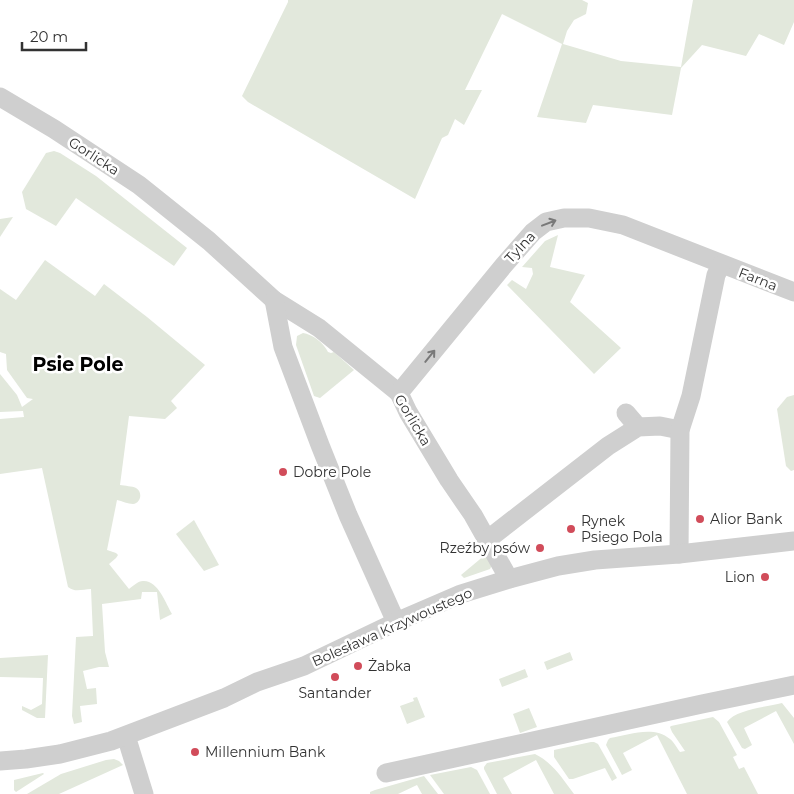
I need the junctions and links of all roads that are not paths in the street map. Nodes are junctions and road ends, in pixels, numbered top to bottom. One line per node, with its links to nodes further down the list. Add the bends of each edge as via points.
1 (0, 98): 4 (street, Gorlicka, via 139,185)
2 (721, 265): 3 (street, Farna); 5 (street, Tylna, one-way to 2, via 504,265 546,222 589,218 623,225); 8 (street, via 716,275 692,396)
3 (794, 292)
4 (274, 300): 5 (street, Gorlicka, via 319,328); 13 (street, via 283,347 348,515)
5 (399, 393): 9 (street, Gorlicka)
6 (626, 413): 7 (street)
7 (638, 427): 8 (street, via 660,426); 9 (street, via 608,446)
8 (680, 430): 11 (street)
9 (487, 540): 12 (street, Gorlicka)
10 (794, 541): 11 (street, Bolesława Krzywoustego)
11 (679, 554): 12 (street, Bolesława Krzywoustego, via 595,560)
12 (509, 579): 13 (street, Bolesława Krzywoustego, via 461,594)
13 (396, 622): 15 (street, Bolesława Krzywoustego, via 304,666)
14 (794, 685): 17 (street)
15 (126, 736): 16 (street, Bolesława Krzywoustego, via 60,754); 18 (street)
16 (1, 761)
17 (386, 773)
18 (144, 794)

